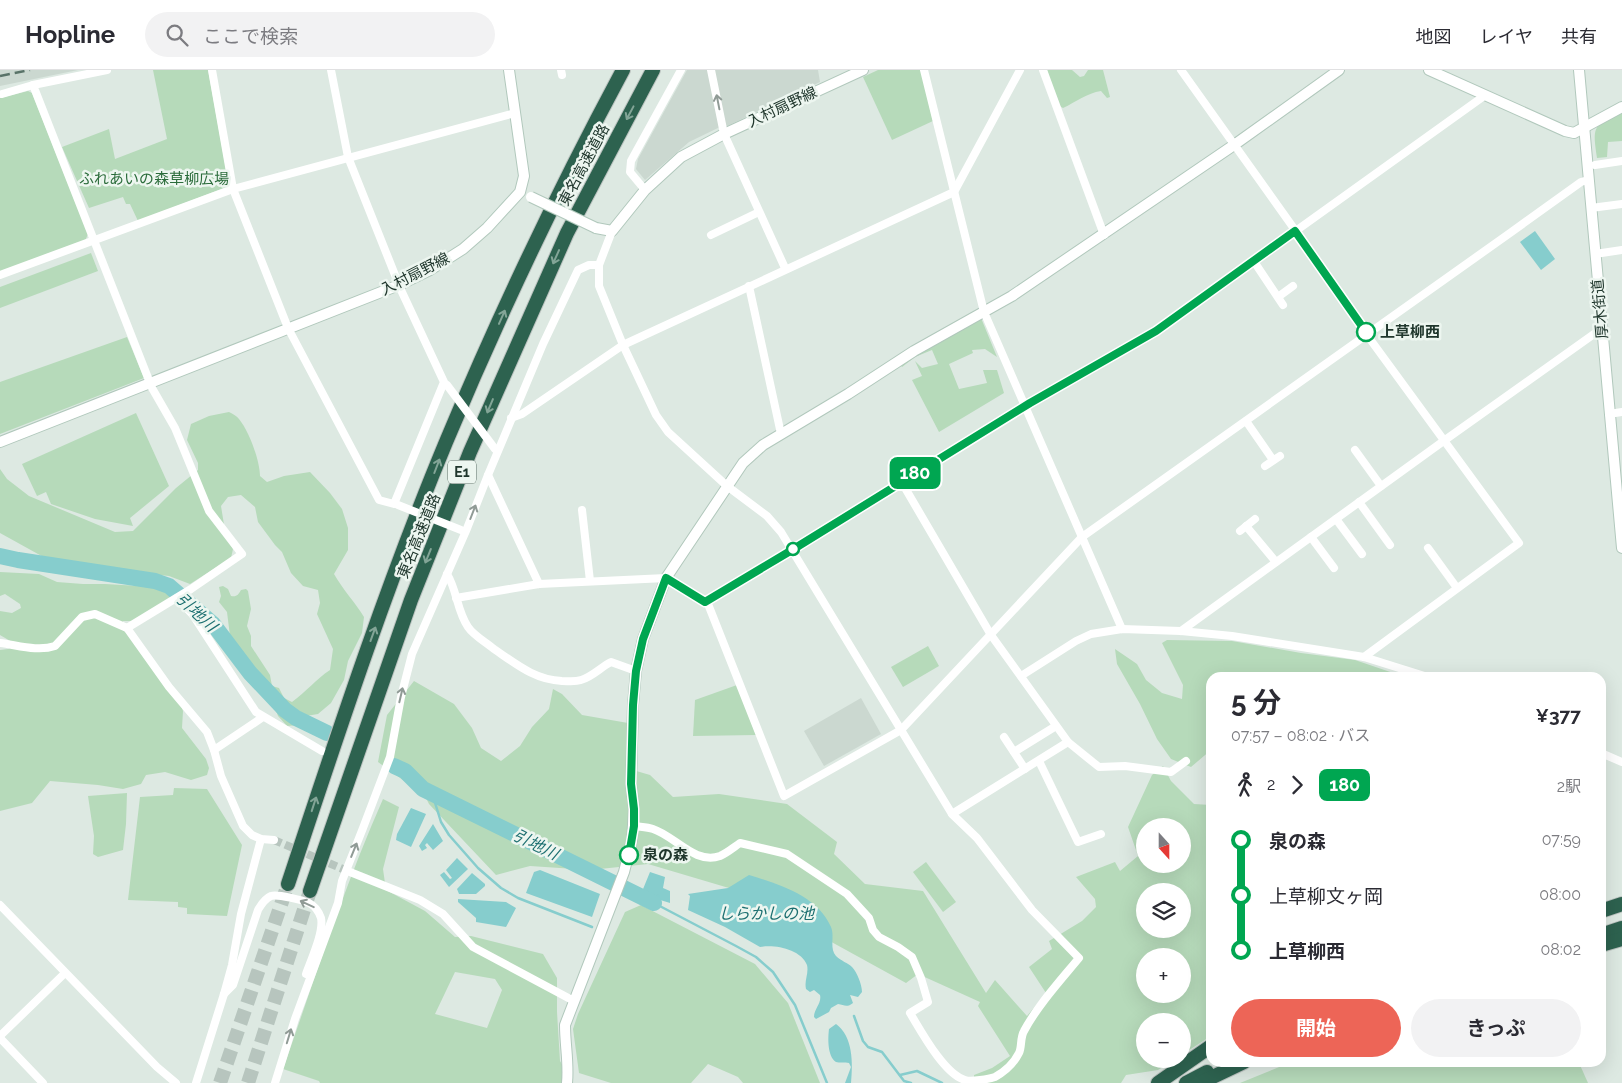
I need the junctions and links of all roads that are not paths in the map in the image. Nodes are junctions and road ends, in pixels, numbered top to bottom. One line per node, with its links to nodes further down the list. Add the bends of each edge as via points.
1 (107, 70): 17 (street)
2 (212, 70): 29 (street)
3 (331, 70): 25 (street)
4 (509, 70): 21 (street)
5 (623, 70): 127 (highway, 東名高速道路 / E1, one-way to 5, via 388,592 446,442 544,225)
6 (653, 70): 128 (highway, 東名高速道路 / E1, one-way to 128, via 567,233 470,452 411,600)
7 (681, 70): 30 (street, via 631,162 630,172)
8 (711, 70): 23 (street, one-way to 8)
9 (862, 70): 23 (street, 入村扇野線)
10 (924, 70): 32 (street)
11 (1020, 70): 32 (street)
12 (1043, 70): 39 (street)
13 (1181, 70): 24 (street)
14 (1339, 70): 24 (street)
15 (1429, 70): 19 (street)
16 (1579, 70): 22 (street, 厚木街道)
17 (33, 85): 18 (street); 40 (street)
18 (2, 94)
19 (1484, 96): 22 (street, via 1565,132 1574,133); 37 (street)
20 (1622, 107): 22 (street)
21 (515, 113): 25 (street); 31 (street, via 524,176)
22 (1584, 128): 28 (street, 厚木街道)
23 (724, 134): 30 (street, 入村扇野線, via 682,158); 35 (street)
24 (1234, 146): 37 (street); 39 (street)
25 (348, 157): 29 (street); 47 (street)
26 (1622, 161): 27 (street)
27 (1595, 164)
28 (1588, 180): 34 (street, 厚木街道); 55 (street)
29 (233, 189): 40 (street); 53 (street)
30 (645, 190): 36 (street, 入村扇野線)
31 (520, 192): 36 (street, bridge, via 596,228); 47 (street, 入村扇野線, via 463,249)
32 (954, 192): 45 (street); 52 (street)
33 (1622, 204): 34 (street)
34 (1591, 208): 42 (street, 厚木街道)
35 (759, 212): 38 (street); 45 (street)
36 (612, 231): 44 (street)
37 (1295, 231): 43 (street); 55 (street)
38 (711, 234)
39 (1104, 235): 52 (street)
40 (95, 240): 46 (street); 57 (street)
41 (1622, 250): 42 (street)
42 (1595, 254): 54 (street, 厚木街道)
43 (1253, 260): 50 (street); 59 (street, via 1156,331)
44 (599, 265): 56 (street, via 601,296); 62 (street, via 578,270)
45 (785, 268): 48 (street)
46 (0, 275)
47 (399, 285): 53 (street, 入村扇野線); 58 (street)
48 (749, 286): 56 (street); 64 (street)
49 (1293, 286): 50 (street)
50 (1278, 297): 51 (street)
51 (1283, 305)
52 (984, 312): 59 (street); 64 (street, via 914,351)
53 (288, 328): 57 (street, 入村扇野線); 75 (street, via 379,500)
54 (1602, 329): 61 (street, 厚木街道); 65 (street)
55 (1368, 335): 63 (street); 65 (street)
56 (623, 344): 62 (street, via 522,414); 72 (street, via 656,415 668,432)
57 (151, 382): 66 (street, 入村扇野線); 96 (street, via 175,428 209,511 242,554)
58 (445, 383): 67 (street, bridge); 75 (street)
59 (1024, 406): 71 (street); 82 (street)
60 (1622, 412): 61 (street)
61 (1610, 414): 86 (street, 厚木街道)
62 (511, 418): 67 (street)
63 (1246, 421): 69 (street, via 1276,458); 82 (street)
64 (781, 434): 72 (street, via 748,458)
65 (1445, 440): 73 (street); 95 (street, via 1519,543)
66 (0, 442)
67 (496, 450): 70 (street)
68 (1355, 450): 73 (street)
69 (1265, 466)
70 (488, 474): 80 (street, one-way to 70); 94 (street)
71 (901, 482): 87 (street); 102 (street)
72 (728, 486): 87 (street, via 774,523); 92 (street)
73 (1381, 486): 74 (street)
74 (1359, 502): 78 (street); 84 (street)
75 (396, 504): 80 (street, bridge)
76 (582, 510): 93 (street)
77 (1255, 519): 79 (street)
78 (1336, 519): 83 (street); 88 (street)
79 (1246, 526): 81 (street); 89 (street)
80 (463, 530): 91 (street)
81 (1240, 531)
82 (1082, 537): 100 (street); 102 (street)
83 (1311, 537): 89 (street); 90 (street)
84 (1390, 545)
85 (1428, 548): 95 (street)
86 (1622, 548)
87 (792, 550): 98 (street); 110 (street)
88 (1362, 554)
89 (1276, 562): 101 (street)
90 (1334, 568)
91 (447, 574): 97 (street); 140 (street, one-way to 91, via 338,903 342,881 390,757 400,697 412,654)
92 (666, 578): 93 (street); 98 (street); 105 (street, via 643,639)
93 (590, 581): 94 (street)
94 (539, 584): 97 (street)
95 (1457, 588): 104 (street)
96 (177, 598): 99 (street); 108 (street, via 193,615 256,712)
97 (456, 598): 105 (street, via 473,632 538,677 552,681 583,680 611,662)
98 (705, 602): 110 (street, via 784,796)
99 (127, 628): 103 (street, via 95,614 82,617 50,648); 113 (street, via 169,687 207,732)
100 (1122, 629): 101 (street); 107 (street, via 1091,634)
101 (1181, 631): 104 (street)
102 (991, 635): 107 (street); 110 (street)
103 (0, 642)
104 (1364, 657): 106 (street)
105 (636, 671): 122 (street, via 631,784)
106 (1412, 672)
107 (1021, 676): 109 (street)
108 (263, 717): 113 (street); 114 (street)
109 (1056, 726): 112 (street); 115 (street)
110 (901, 730): 121 (street)
111 (1004, 737): 115 (street)
112 (1068, 742): 117 (street); 118 (street, via 1099,767 1125,766 1171,772)
113 (214, 750): 124 (street, via 221,776 243,826 252,836)
114 (322, 751)
115 (1014, 752): 120 (street)
116 (1606, 754): 119 (street)
117 (1039, 761): 120 (street); 123 (street, via 1078,842)
118 (1186, 761)
119 (1622, 762)
120 (1026, 769): 121 (street)
121 (952, 814): 122 (street, via 977,838 1032,910 1080,958 1023,1032 1020,1052 1013,1062 990,1079 965,1081 934,1053 910,1013 928,1002 912,958 879,937 869,918 847,894 787,854 740,843 712,858 697,855 651,828)
122 (634, 826): 141 (street, via 622,878)
123 (1101, 834)
124 (261, 839): 125 (street); 139 (street)
125 (274, 840)
126 (350, 872): 141 (street, via 420,900 444,914 473,947)
127 (288, 884)
128 (310, 891)
129 (1622, 904): 131 (highway)
130 (0, 906): 138 (street)
131 (1606, 909)
132 (1622, 914): 133 (highway)
133 (1606, 919)
134 (1622, 928): 135 (highway)
135 (1606, 933)
136 (1622, 939): 137 (highway)
137 (1606, 944)
138 (65, 973): 142 (street); 149 (street)
139 (224, 994): 140 (street, one-way to 139, via 303,984 321,928 321,918 309,903 277,895 263,902 258,910 233,985); 150 (street)
140 (303, 996): 151 (street, one-way to 140)
141 (574, 1001): 152 (street, via 565,1025)
142 (0, 1037): 148 (street)
143 (1206, 1050): 147 (highway)
144 (1206, 1059): 147 (highway)
145 (1210, 1067): 147 (highway)
146 (1234, 1067): 154 (highway)
147 (1174, 1079): 153 (highway)
148 (43, 1083)
149 (176, 1083)
150 (196, 1083)
151 (275, 1083)
152 (567, 1083)
153 (1158, 1083)
154 (1200, 1083)

